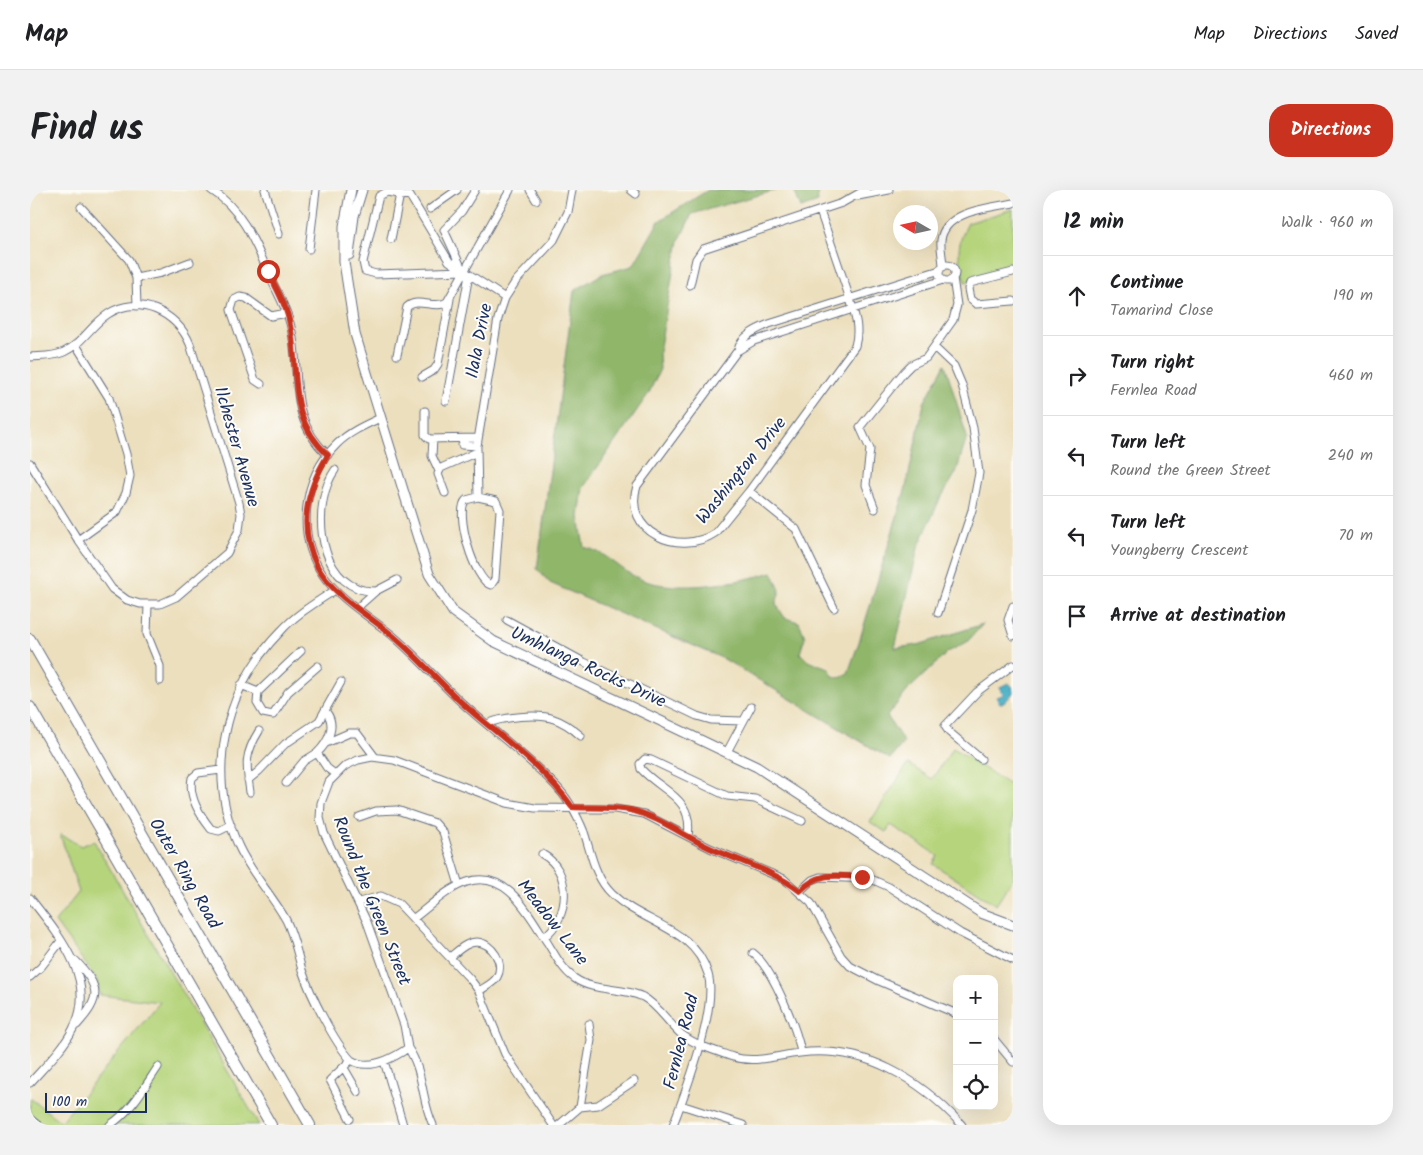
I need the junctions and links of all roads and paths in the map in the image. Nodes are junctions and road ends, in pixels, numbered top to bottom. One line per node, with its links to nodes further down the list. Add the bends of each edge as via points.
1 (211, 190): 37 (street, via 243,221)
2 (265, 190): 20 (street)
3 (316, 190): 22 (street)
4 (351, 190): 28 (main road, Umhlanga Rocks Drive, via 344,231)
5 (362, 190): 28 (main road, Umhlanga Rocks Drive, via 352,229)
6 (457, 190): 18 (street)
7 (475, 190): 26 (street, via 462,211 444,230)
8 (510, 190): 26 (street)
9 (530, 190): 15 (street)
10 (572, 190): 32 (street, Ilala Drive, via 568,212 554,240)
11 (865, 190): 14 (street)
12 (889, 190): 14 (street)
13 (400, 194): 21 (street); 26 (street, via 412,198 449,261); 26 (street, via 387,192 378,199 363,262 365,271 376,274)
14 (857, 196): 19 (street)
15 (536, 200)
16 (1013, 202): 24 (street, via 955,219 942,237)
17 (82, 207): 27 (street, via 126,254)
18 (430, 209)
19 (820, 211): 30 (street, via 703,249 696,259); 33 (street, Washington Drive)
20 (279, 234)
21 (391, 239)
22 (309, 249)
23 (190, 262): 27 (street, via 161,274)
24 (944, 268): 29 (street, via 939,276); 29 (street, via 954,271); 33 (street, Washington Drive)
25 (1013, 272): 34 (street, via 970,283 968,288 970,299 976,304)
26 (466, 273): 31 (street); 32 (street); 45 (street)
27 (136, 278): 35 (street)
28 (346, 280): 47 (main road, Umhlanga Rocks Drive, via 354,334)
29 (948, 280): 36 (street, Washington Drive); 39 (street, via 955,291 955,315)
30 (690, 285)
31 (450, 298): 41 (street, via 441,305 408,305); 43 (street, via 438,364)
32 (504, 298): 50 (street, Ilala Drive, via 496,327)
33 (850, 299): 36 (street, Washington Drive); 40 (street, Washington Drive, via 763,326 744,340)
34 (1013, 301)
35 (137, 306): 38 (street, Ilchester Avenue, via 108,314); 63 (street, Ilchester Avenue, via 170,316 187,336 241,514 238,535 228,552 176,597)
36 (854, 310): 40 (street, Washington Drive, via 754,341); 55 (street, Washington Drive, via 858,332 854,350)
37 (287, 313): 44 (street, via 271,316 240,297 232,305 255,380); 51 (street, via 300,416 318,446)
38 (76, 345): 42 (street, Ilchester Avenue, via 52,356); 59 (street, via 108,398 130,476 116,512)
39 (934, 347): 58 (street, via 926,358 904,372 860,426 870,449 866,485); 67 (street, via 954,366 962,385 973,428 979,473 972,510)
40 (738, 350): 55 (street, Washington Drive, via 642,478 635,493 636,512 643,524 666,540 680,543 700,541 715,533)
41 (397, 355)
42 (30, 357)
43 (422, 376)
44 (261, 384)
45 (446, 401)
46 (425, 411): 48 (street, via 424,434)
47 (380, 418): 51 (street, Fernlea Road, via 346,436); 86 (main road, Umhlanga Rocks Drive, via 429,574 453,612 493,641)
48 (433, 439): 50 (street); 54 (street, via 432,456)
49 (462, 445): 50 (street)
50 (477, 445): 54 (street); 57 (street, Ilala Drive)
51 (328, 455): 61 (street, Fernlea Road, via 313,481 306,523 309,544 318,566)
52 (30, 463): 59 (street)
53 (335, 470): 62 (street, via 323,490 321,505 325,546 332,564 347,582 356,588)
54 (439, 471): 56 (street)
55 (749, 491): 66 (street, via 796,529)
56 (444, 493)
57 (478, 497): 57 (street, via 464,501 462,510 473,560 481,578 491,584 495,579 500,510 496,501)
58 (874, 509)
59 (78, 540): 63 (street, via 112,589 127,600)
60 (397, 580): 62 (street)
61 (335, 590): 65 (street, Fernlea Road); 76 (street, via 282,629 263,650)
62 (376, 591): 65 (street)
63 (148, 605): 74 (street, via 148,634 160,666)
64 (1013, 606): 69 (street, via 1008,620)
65 (358, 607): 82 (street, Fernlea Road)
66 (834, 608)
67 (938, 613)
68 (507, 620): 81 (street, via 584,662 705,719)
69 (1013, 636)
70 (30, 639): 137 (highway, Outer Ring Road)
71 (301, 651): 77 (street)
72 (1013, 665): 89 (street, via 977,692 945,726)
73 (318, 666): 77 (street, via 288,692 274,715 267,715 259,709)
74 (160, 681)
75 (341, 682): 80 (street)
76 (241, 685): 77 (street); 90 (street, via 226,729)
77 (258, 692)
78 (751, 706): 81 (street)
79 (30, 707): 136 (highway)
80 (326, 712): 85 (street, via 331,723); 92 (street, via 311,729 285,744)
81 (743, 721): 86 (street)
82 (487, 724): 84 (street, via 503,719 546,717 562,722); 95 (street, Fernlea Road, via 553,783)
83 (259, 731): 92 (street, via 248,752)
84 (581, 736)
85 (326, 743): 87 (street); 88 (street, via 357,733)
86 (727, 752): 106 (main road, Umhlanga Rocks Drive, via 778,779 981,913)
87 (317, 753): 91 (street); 93 (street, via 304,761)
88 (374, 756): 91 (street, Round the Green Street, via 351,762); 95 (street, Round the Green Street, via 394,760 507,803 535,808)
89 (981, 759)
90 (221, 770): 98 (street); 98 (street, via 198,773 192,778 191,786 198,810 211,829 219,831)
91 (335, 774): 104 (street, Round the Green Street, via 322,796 321,826)
92 (248, 780): 94 (street)
93 (286, 783)
94 (250, 792)
95 (572, 807): 99 (street, Round the Green Street, via 630,810); 118 (street, Fernlea Road, via 599,876 611,894 680,935 705,964 711,999)
96 (359, 817): 101 (street, via 376,811 397,810 434,822 443,832)
97 (802, 821): 99 (street, via 755,799 727,796 645,759 640,769 681,803 688,819)
98 (231, 825): 122 (street, via 240,848 286,920 315,1002)
99 (688, 836): 102 (street, Round the Green Street, via 766,870)
100 (542, 854): 107 (street, via 553,862 563,883 564,895 561,916)
101 (459, 886): 105 (street, Meadow Lane); 107 (street, Meadow Lane, via 478,880 498,883 514,895)
102 (800, 891): 112 (street, via 820,877 871,878 960,933); 115 (street, Round the Green Street, via 850,966)
103 (30, 898): 108 (street)
104 (359, 902): 105 (street, via 381,896 399,904); 120 (street, Round the Green Street, via 404,1025)
105 (414, 918): 111 (street)
106 (1013, 925)
107 (544, 937): 118 (street, Meadow Lane, via 574,978 591,986 643,998 680,1033)
108 (61, 941): 110 (street); 113 (street)
109 (753, 953): 121 (street, via 763,964 794,1024)
110 (71, 956): 117 (street, via 78,969 82,990 79,1015); 117 (street, via 91,978 96,991 94,1006)
111 (450, 957): 114 (street); 114 (street, via 471,943 484,944 491,949 500,971 493,982)
112 (1013, 960)
113 (30, 977)
114 (479, 991): 140 (street, via 505,1054)
115 (953, 1012)
116 (589, 1024): 131 (street, via 591,1040)
117 (73, 1029): 128 (street)
118 (699, 1044): 121 (street, Meadow Lane, via 744,1059); 130 (street, Fernlea Road)
119 (998, 1044): 124 (street)
120 (408, 1048): 123 (street); 139 (street, Round the Green Street, via 415,1058)
121 (801, 1052): 144 (street, Meadow Lane, via 844,1053 895,1071 932,1097)
122 (351, 1060): 123 (street, via 370,1065); 126 (street)
123 (384, 1061): 138 (street)
124 (1013, 1062)
125 (158, 1067): 135 (street, via 136,1101)
126 (344, 1068): 129 (street); 133 (street, via 330,1080)
127 (634, 1081): 131 (street, via 598,1105)
128 (30, 1083)
129 (358, 1092)
130 (681, 1105): 142 (street, Fernlea Road); 143 (street)
131 (580, 1108): 141 (street)
132 (30, 1119): 134 (street)
133 (350, 1119)
134 (38, 1125)
135 (110, 1125)
136 (271, 1125)
137 (310, 1125)
138 (403, 1125)
139 (433, 1125)
140 (553, 1125)
141 (558, 1125)
142 (673, 1125)
143 (743, 1125)
144 (962, 1125)

